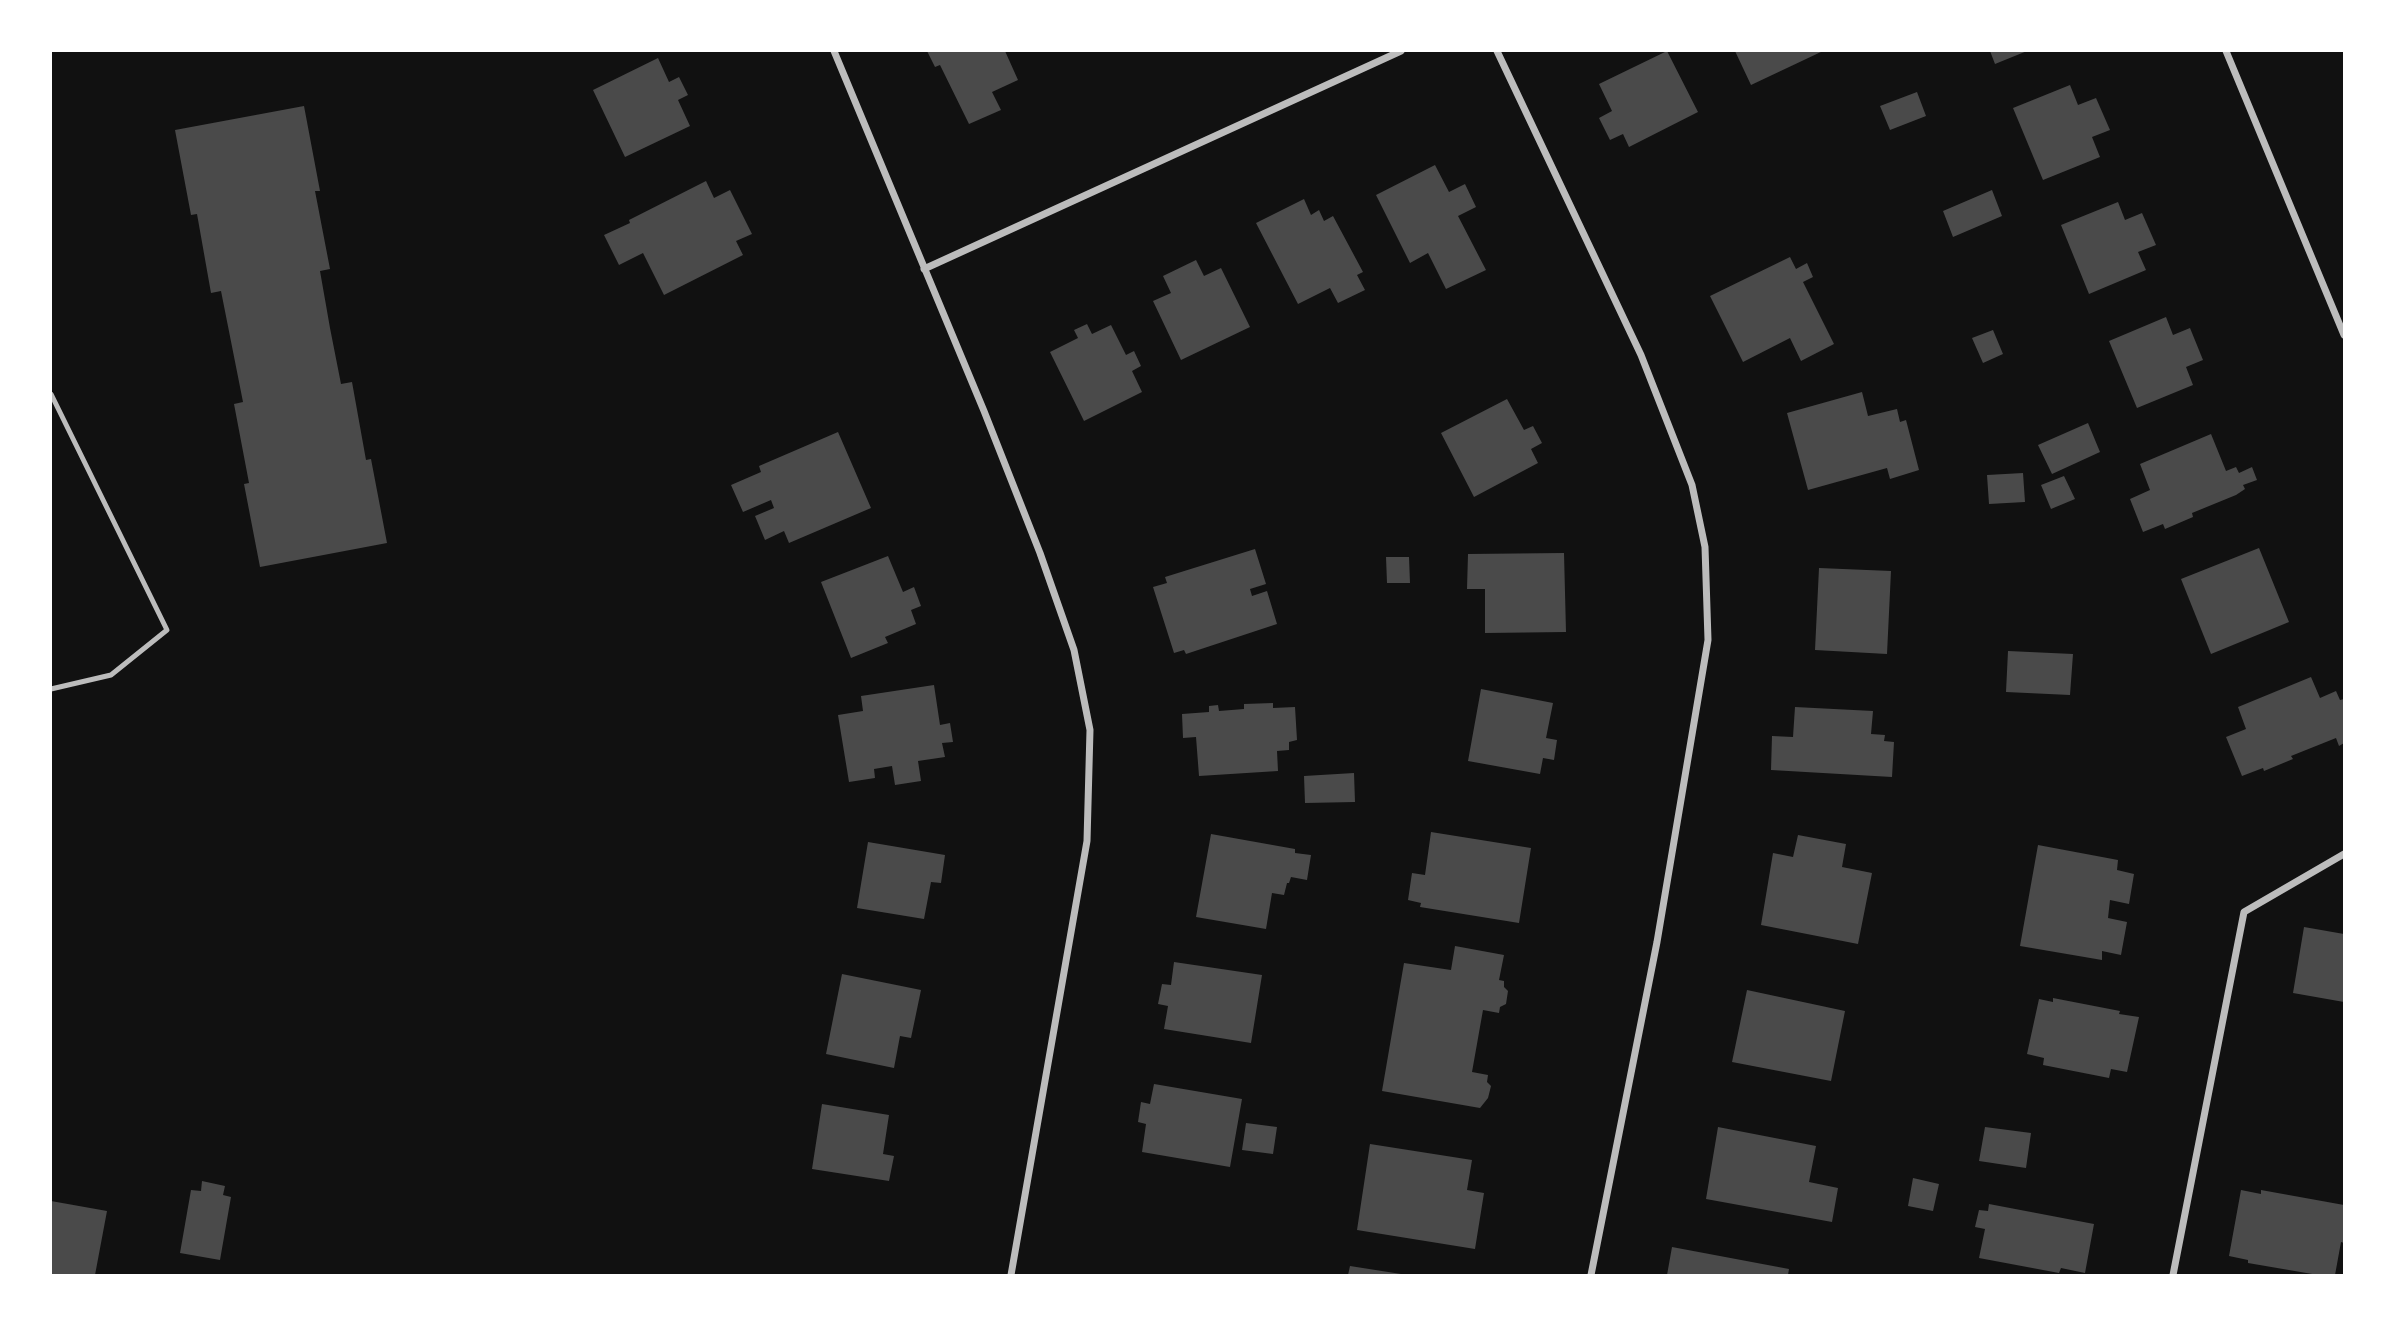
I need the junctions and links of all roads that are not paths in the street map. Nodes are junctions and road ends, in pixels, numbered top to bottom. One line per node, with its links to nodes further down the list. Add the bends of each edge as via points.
1 (834, 51): 5 (street)
2 (1401, 51): 5 (street)
3 (1497, 51): 11 (street, via 1641,355 1692,485 1705,547 1708,640 1657,942)
4 (2227, 51): 6 (street)
5 (925, 268): 10 (street, via 1040,553 1074,650 1090,730 1087,841)
6 (2344, 335)
7 (51, 394): 8 (lane, via 167,630 111,675)
8 (51, 689)
9 (2344, 854): 12 (street, via 2244,912)
10 (1011, 1275)
11 (1591, 1275)
12 (2173, 1275)

